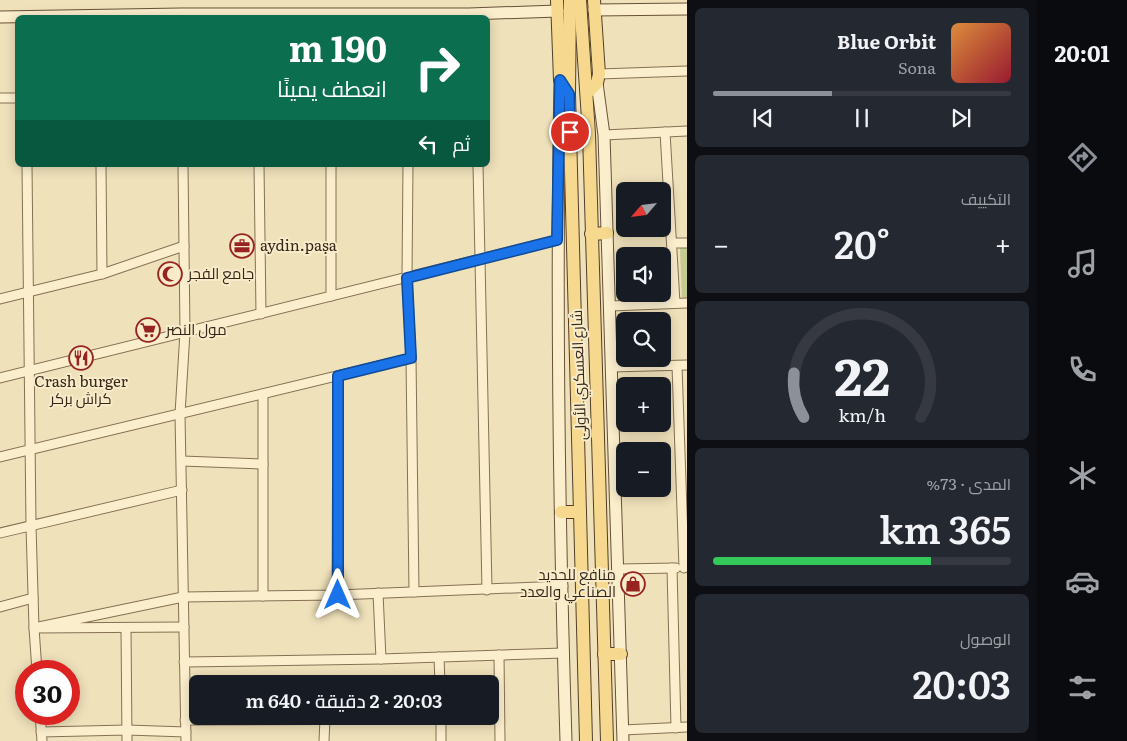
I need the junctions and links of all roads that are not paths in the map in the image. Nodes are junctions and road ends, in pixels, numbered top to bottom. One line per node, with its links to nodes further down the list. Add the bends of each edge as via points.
1 (569, 5): 4 (street); 9 (main road); 10 (main road, شارع العسكري الأولى); 11 (main road, شارع العسكري الأولى)
2 (594, 5): 3 (street); 8 (main road)
3 (687, 9)
4 (421, 15)
5 (0, 17): 6 (street)
6 (15, 17)
7 (687, 71): 8 (street)
8 (598, 79): 10 (main road); 16 (street)
9 (560, 80): 11 (main road); 26 (street)
10 (587, 93): 25 (main road, شارع العسكري الأولى)
11 (569, 94): 56 (main road, شارع العسكري الأولى)
12 (0, 98): 13 (street)
13 (15, 98)
14 (687, 131): 15 (street)
15 (666, 132): 16 (street); 27 (street)
16 (604, 135): 24 (street)
17 (27, 167): 33 (street)
18 (101, 167): 31 (street)
19 (183, 167): 29 (street)
20 (258, 167): 39 (street)
21 (331, 167): 34 (street)
22 (408, 167): 32 (street)
23 (478, 167): 30 (street)
24 (607, 233): 25 (main road); 38 (street)
25 (591, 234): 75 (main road, شارع العسكري الأولى)
26 (557, 240): 30 (street); 55 (street)
27 (672, 243): 28 (street); 36 (street)
28 (687, 243)
29 (184, 246): 31 (street); 40 (street)
30 (479, 260): 32 (street); 63 (street)
31 (102, 274): 33 (street)
32 (407, 278): 34 (street); 41 (street)
33 (29, 292): 35 (street); 45 (street)
34 (331, 296): 39 (street)
35 (0, 299)
36 (675, 303): 37 (street); 38 (street)
37 (687, 303)
38 (610, 306): 44 (street)
39 (260, 314): 40 (street)
40 (185, 332): 45 (street); 49 (street)
41 (411, 358): 46 (street); 64 (street)
42 (687, 365): 43 (street)
43 (677, 366): 44 (street); 61 (street)
44 (612, 367): 59 (street)
45 (29, 371): 47 (street); 50 (street)
46 (338, 376): 48 (street); 66 (street)
47 (0, 378)
48 (263, 394): 49 (street); 53 (street)
49 (180, 414): 50 (street); 52 (street)
50 (31, 450): 51 (street); 57 (street)
51 (0, 457)
52 (182, 461): 53 (street); 54 (street)
53 (263, 464): 67 (street)
54 (182, 490): 57 (street); 68 (street)
55 (561, 512): 56 (main road); 62 (street)
56 (580, 512): 98 (main road, شارع العسكري الأولى)
57 (31, 526): 58 (street); 69 (street)
58 (0, 533)
59 (619, 568): 60 (street); 76 (street)
60 (672, 568): 61 (street); 88 (street)
61 (686, 568)
62 (563, 586): 63 (street); 74 (street)
63 (487, 590): 64 (street)
64 (414, 592): 65 (street)
65 (378, 593): 66 (street); 79 (street)
66 (338, 595): 67 (street)
67 (263, 596): 68 (street)
68 (183, 597): 71 (street); 72 (street)
69 (33, 598): 70 (street); 72 (street)
70 (0, 608)
71 (184, 627): 73 (street); 81 (street)
72 (34, 628): 73 (street); 80 (street)
73 (126, 628): 89 (street)
74 (564, 653): 77 (street); 97 (street)
75 (604, 654): 76 (main road); 99 (main road, شارع العسكري الأولى)
76 (621, 654): 90 (street)
77 (499, 656): 78 (street); 96 (street)
78 (439, 657): 79 (street); 82 (street)
79 (381, 659): 81 (street)
80 (36, 660)
81 (184, 662): 83 (street)
82 (440, 675)
83 (185, 720): 84 (street); 92 (street)
84 (189, 720)
85 (325, 725): 94 (street)
86 (441, 725): 95 (street)
87 (687, 727): 88 (street)
88 (676, 728): 90 (street)
89 (127, 730): 91 (street); 92 (street); 93 (street)
90 (623, 735)
91 (42, 736)
92 (186, 737)
93 (127, 741)
94 (324, 741)
95 (441, 741)
96 (500, 741)
97 (566, 741)
98 (586, 741)
99 (606, 741)

